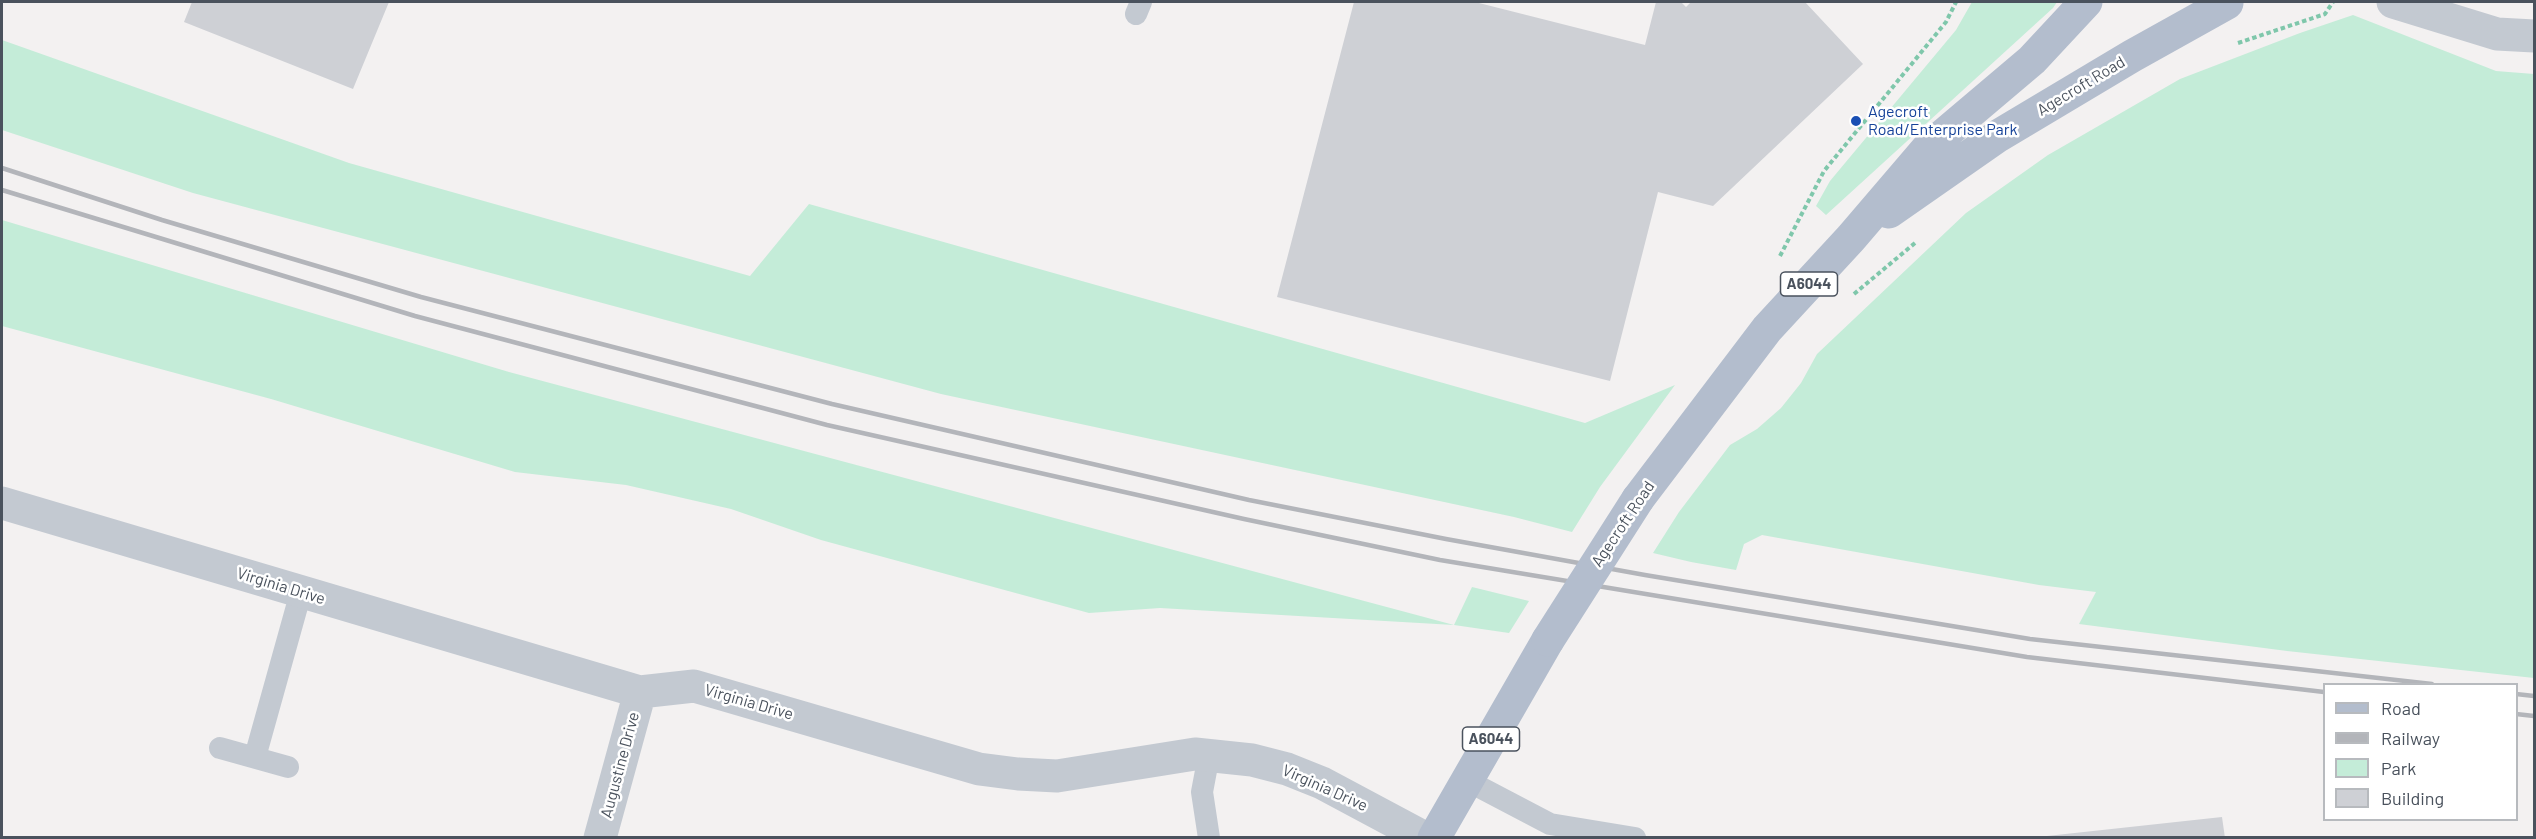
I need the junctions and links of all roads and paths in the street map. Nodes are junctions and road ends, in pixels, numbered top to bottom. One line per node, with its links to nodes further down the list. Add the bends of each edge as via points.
1 (2086, 2): 7 (main road, Agecroft Road / A6044, via 2032,60 1928,148)
2 (2189, 2): 3 (main road)
3 (2229, 2): 7 (main road, Agecroft Road / A6044, via 1998,136)
4 (2393, 2): 5 (street)
5 (2433, 9): 6 (street, via 2497,34)
6 (2535, 36)
7 (1851, 238): 15 (main road, Agecroft Road / A6044, bridge, via 1767,329 1638,499 1548,640)
8 (2, 503): 9 (street, Virginia Drive)
9 (301, 592): 10 (street, Virginia Drive); 13 (lane)
10 (640, 692): 12 (street, Virginia Drive, via 694,686 980,769 1018,774 1057,777); 16 (street, Augustine Drive)
11 (220, 748): 13 (lane)
12 (1209, 755): 17 (lane, via 1202,792); 18 (street, Virginia Drive, via 1287,769)
13 (255, 757): 14 (lane)
14 (288, 767)
15 (1468, 781): 19 (main road, Agecroft Road / A6044); 20 (lane, via 1550,824)
16 (600, 837)
17 (1209, 837)
18 (1425, 837)
19 (1434, 837)
20 (1635, 837)

